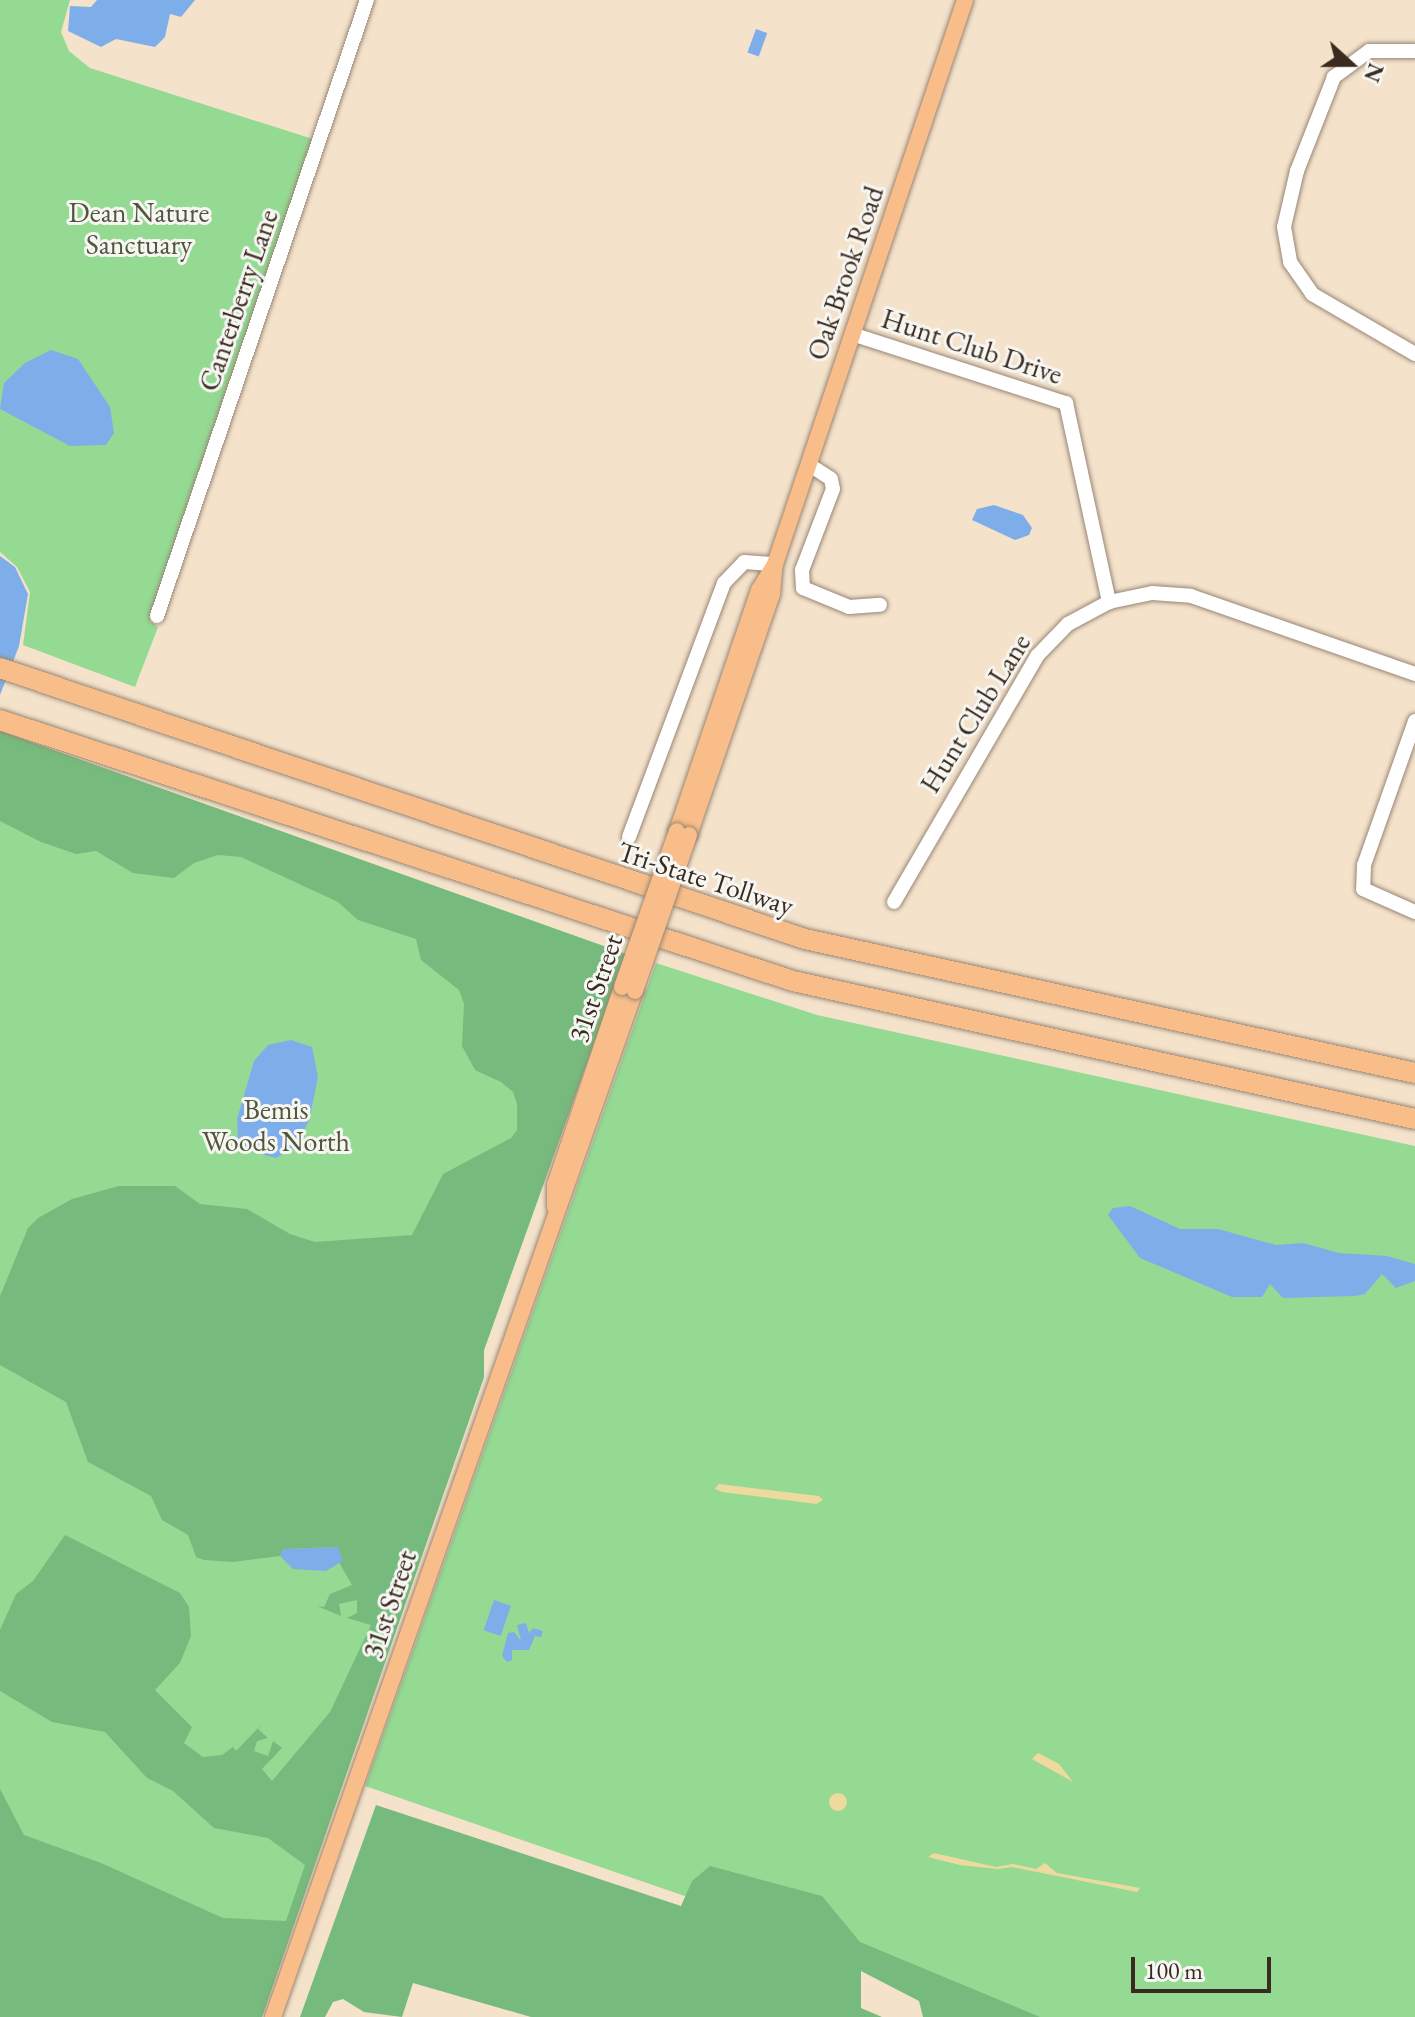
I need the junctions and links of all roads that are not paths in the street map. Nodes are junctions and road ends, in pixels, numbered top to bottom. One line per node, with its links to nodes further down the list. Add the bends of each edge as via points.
1 (367, 0): 10 (street, Canterberry Lane)
2 (965, 0): 4 (main road, Oak Brook Road)
3 (1415, 51): 5 (street, via 1369,51 1334,77 1297,171 1284,227 1290,262 1312,294)
4 (852, 334): 6 (main road, Oak Brook Road); 8 (street, Hunt Club Drive, via 1066,403)
5 (1415, 354)
6 (808, 464): 7 (main road, Oak Brook Road); 9 (street, via 831,479 833,489 802,570 803,588 849,607)
7 (775, 564): 15 (main road, Oak Brook Road, via 772,594); 16 (street, via 744,562 724,583)
8 (1109, 602): 12 (street, Hunt Club Lane, via 1152,593 1191,596); 17 (street, Hunt Club Lane, via 1068,624 1037,656)
9 (880, 605)
10 (157, 616)
11 (0, 668): 19 (highway, Tri-State Tollway, via 805,939)
12 (1415, 674)
13 (1415, 721): 18 (street, via 1364,865 1363,889)
14 (5, 722): 20 (highway, via 793,981)
15 (683, 833): 21 (main road, 31st Street, bridge, via 567,1190 555,1209)
16 (629, 837)
17 (894, 902)
18 (1415, 912)
19 (1415, 1073)
20 (1415, 1119)
21 (273, 2017)

